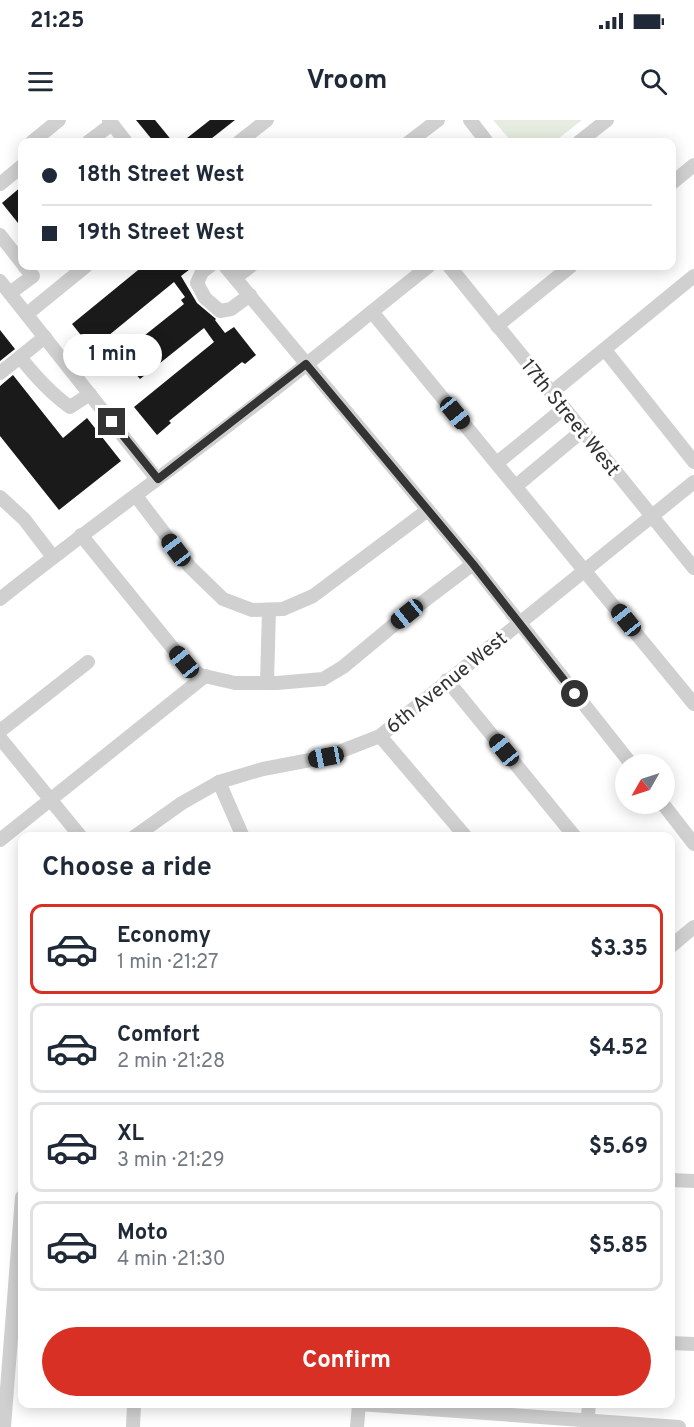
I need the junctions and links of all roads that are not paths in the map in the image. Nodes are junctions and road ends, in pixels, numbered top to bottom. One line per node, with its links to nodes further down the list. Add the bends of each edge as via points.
1 (59, 120): 7 (street)
2 (267, 120): 10 (street)
3 (438, 120): 11 (street)
4 (470, 120): 12 (street)
5 (607, 120): 13 (street)
6 (110, 122): 8 (street); 9 (street)
7 (37, 138)
8 (92, 138)
9 (123, 138)
10 (244, 138)
11 (414, 138)
12 (484, 138)
13 (584, 138)
14 (694, 165): 16 (street)
15 (18, 169): 17 (street)
16 (676, 180)
17 (0, 184)
18 (0, 236): 19 (street)
19 (18, 258)
20 (28, 270): 31 (street, via 33,276)
21 (81, 270): 34 (street)
22 (205, 270): 32 (street, via 197,283 205,298 220,310 231,309)
23 (229, 270): 29 (street)
24 (246, 270): 29 (street)
25 (424, 270): 33 (street)
26 (452, 270): 35 (street, 17th Street West)
27 (566, 270): 35 (street)
28 (694, 276): 37 (street)
29 (236, 278): 32 (street)
30 (0, 281): 31 (street)
31 (10, 293): 34 (street)
32 (250, 295): 39 (street)
33 (372, 312): 39 (street); 46 (street)
34 (27, 314): 36 (street)
35 (497, 326): 41 (street, 17th Street West)
36 (45, 336): 38 (street); 42 (street)
37 (605, 350): 41 (street); 45 (street)
38 (20, 357): 40 (street); 42 (street, via 38,380 70,407)
39 (306, 364): 47 (street); 52 (street)
40 (0, 373)
41 (550, 393): 43 (street, 17th Street West)
42 (90, 394): 47 (street)
43 (563, 409): 44 (street, 17th Street West); 46 (street)
44 (582, 431): 49 (street); 53 (street, 17th Street West)
45 (694, 462)
46 (497, 463): 49 (street)
47 (158, 479): 50 (street)
48 (694, 482): 53 (street, 6th Avenue West)
49 (516, 486): 58 (street)
50 (136, 496): 54 (street); 60 (street, via 190,567 223,598 252,610)
51 (0, 498): 55 (street, via 24,519)
52 (428, 510): 56 (street); 60 (street, via 313,596 283,609)
53 (651, 516): 57 (street, 17th Street West); 58 (street, 6th Avenue West)
54 (81, 535): 55 (street); 63 (street, via 184,662)
55 (53, 557): 59 (street)
56 (473, 564): 61 (street); 65 (street, via 323,679)
57 (694, 568)
58 (584, 570): 61 (street, 6th Avenue West); 66 (street)
59 (0, 599)
60 (269, 610): 65 (street)
61 (519, 622): 64 (street, 6th Avenue West); 70 (street)
62 (88, 662): 67 (street)
63 (206, 676): 65 (street); 72 (street)
64 (447, 680): 68 (street, 6th Avenue West); 78 (street)
65 (267, 683)
66 (694, 704)
67 (0, 731)
68 (380, 736): 71 (street, 6th Avenue West, via 326,757); 77 (street)
69 (0, 738): 72 (street)
70 (623, 754)
71 (219, 782): 75 (street, 6th Avenue West); 76 (street)
72 (50, 799): 74 (street); 79 (street)
73 (671, 814): 80 (street)
74 (77, 832)
75 (141, 832)
76 (241, 832)
77 (462, 832)
78 (571, 832)
79 (0, 840)
80 (694, 844)
81 (694, 927): 82 (street)
82 (675, 943)
83 (675, 1180): 84 (street)
84 (694, 1181)
85 (18, 1248): 93 (street)
86 (675, 1343): 87 (street)
87 (694, 1344)
88 (134, 1408): 94 (street)
89 (359, 1408): 95 (street)
90 (405, 1408): 92 (street)
91 (589, 1408): 92 (street)
92 (587, 1424): 96 (street)
93 (4, 1427)
94 (133, 1427)
95 (357, 1427)
96 (679, 1427)

